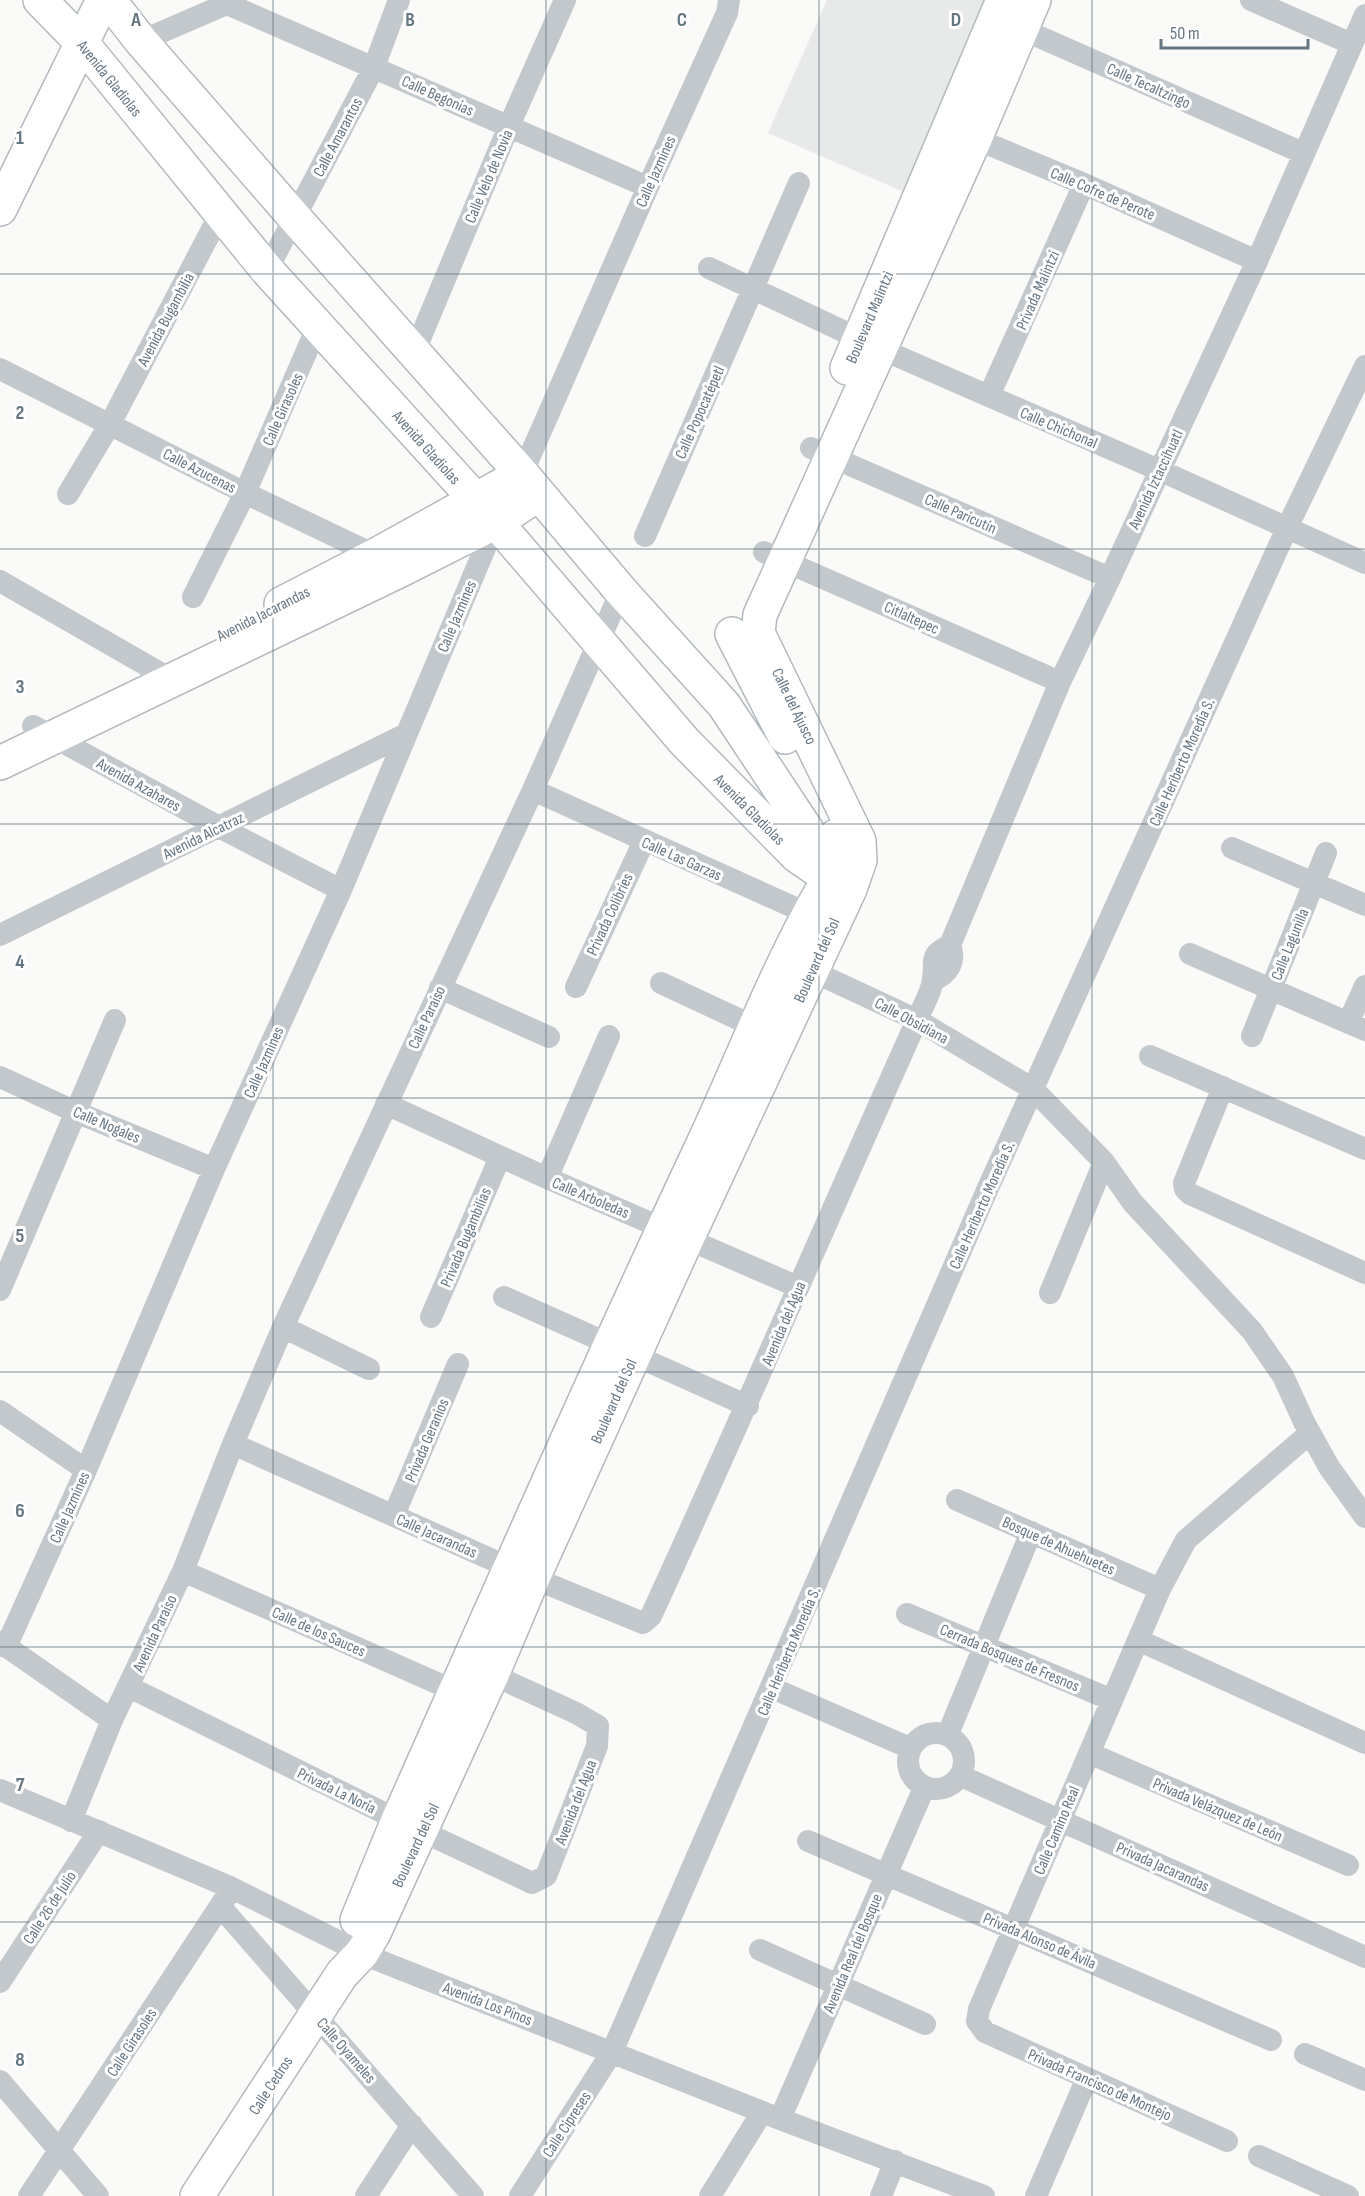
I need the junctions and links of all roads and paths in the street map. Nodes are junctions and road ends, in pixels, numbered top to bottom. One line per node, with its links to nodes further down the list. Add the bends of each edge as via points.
1 (40, 0): 12 (street, Avenida Gladiolas)
2 (103, 0): 12 (street)
3 (109, 0): 11 (street, Avenida Gladiolas)
4 (399, 0): 14 (street, Calle Amarantos)
5 (565, 0): 15 (street, Calle Velo de Novia)
6 (729, 0): 21 (street, Calle Jazmines, via 727,13)
7 (1251, 0): 13 (street)
8 (231, 2): 11 (street); 14 (street, Calle Begonias)
9 (1014, 12): 16 (street, Boulevard Malintzi); 17 (street, Calle Tecaltzingo)
10 (1365, 15): 13 (street, Avenida Iztaccíhuatl)
11 (141, 41): 24 (street, Avenida Gladiolas)
12 (82, 43): 18 (street); 23 (street, Avenida Gladiolas)
13 (1352, 44): 17 (street, Avenida Iztaccíhuatl)
14 (374, 67): 15 (street, Calle Begonias); 24 (street, Calle Amarantos)
15 (509, 126): 21 (street, Calle Begonias); 31 (street, Calle Velo de Novia)
16 (962, 133): 20 (street, Calle Cofre de Perote); 30 (street, Boulevard Malintzi)
17 (1303, 153): 25 (street, Avenida Iztaccíhuatl)
18 (7, 176): 22 (street)
19 (799, 183): 28 (street, Calle Popocatépetl)
20 (1084, 184): 25 (street, Calle Cofre de Perote); 34 (street, Privada Malintzi)
21 (648, 187): 38 (street, Calle Jazmines)
22 (0, 209)
23 (220, 214): 27 (street, Avenida Gladiolas); 35 (street, Avenida Bugambilia)
24 (295, 218): 27 (street, Calle Amarantos); 31 (street, Avenida Gladiolas)
25 (1257, 261): 37 (street, Avenida Iztaccíhuatl)
26 (709, 268): 28 (street, Calle Chichonal)
27 (267, 270): 29 (street, Avenida Gladiolas)
28 (753, 289): 30 (street, Calle Chichonal); 43 (street, Calle Popocatépetl)
29 (318, 325): 39 (street, Calle Girasoles); 41 (street, Avenida Gladiolas)
30 (871, 344): 34 (street, Calle Chichonal); 36 (street, Boulevard Malintzi)
31 (414, 353): 38 (street, Avenida Gladiolas)
32 (1365, 366): 42 (street, Calle Heriberto Moredia S.)
33 (0, 369): 35 (street, Calle Azucenas)
34 (989, 396): 37 (street, Calle Chichonal)
35 (110, 424): 39 (street, Calle Azucenas); 40 (street, Avenida Bugambilia)
36 (822, 453): 44 (street, Boulevard Malintzi); 47 (street, Calle Paricutín)
37 (1159, 470): 42 (street, Calle Chichonal); 47 (street, Avenida Iztaccíhuatl)
38 (530, 484): 41 (street, Avenida Jacarandas); 49 (street, Avenida Gladiolas)
39 (245, 493): 45 (street, Calle Azucenas); 50 (street, Calle Girasoles)
40 (68, 494)
41 (485, 512): 45 (street, Avenida Jacarandas); 52 (street, Avenida Gladiolas); 58 (street, Calle Jazmines)
42 (1287, 528): 46 (street, Calle Chichonal); 91 (street, Calle Heriberto Moredia S.)
43 (645, 536)
44 (774, 557): 51 (street, Boulevard Malintzi); 55 (street, Citlaltepec); 66 (street, Calle del Ajusco, via 758,633)
45 (389, 562): 54 (street, Avenida Jacarandas)
46 (1365, 563)
47 (1110, 578): 55 (street, Avenida Iztaccíhuatl)
48 (0, 581): 54 (street)
49 (621, 591): 52 (street, Calle Paraíso); 53 (street, Avenida Gladiolas)
50 (193, 597)
51 (732, 634): 53 (street, via 713,648); 69 (street, Calle del Ajusco, via 839,843)
52 (599, 643): 61 (street, Avenida Gladiolas); 62 (street, Calle Paraíso)
53 (683, 658): 57 (street, Avenida Gladiolas)
54 (164, 674): 56 (street, Avenida Jacarandas)
55 (1060, 682): 82 (street, Avenida Iztaccíhuatl, via 950,945 938,951 933,980)
56 (43, 731): 59 (street, Avenida Jacarandas); 60 (street, Avenida Jacarandas); 63 (street, Avenida Azahares)
57 (742, 732): 61 (street); 69 (street, Avenida Gladiolas)
58 (406, 734): 63 (street, Avenida Alcatraz); 70 (street, Calle Jazmines)
59 (0, 743)
60 (0, 763)
61 (706, 765): 69 (street, Avenida Gladiolas, via 797,856)
62 (533, 790): 64 (street, Calle Las Garzas); 79 (street, Calle Paraíso)
63 (219, 827): 70 (street, Avenida Azahares); 73 (street, Avenida Alcatraz)
64 (644, 841): 72 (street, Calle Las Garzas); 77 (street, Privada Colibríes)
65 (1232, 848): 68 (street)
66 (860, 849): 69 (street, Boulevard del Sol, via 860,860)
67 (1326, 853): 68 (street, Calle Lagunilla)
68 (1314, 883): 71 (street); 80 (street, Calle Lagunilla)
69 (839, 884): 72 (street, Boulevard del Sol)
70 (341, 890): 97 (street, Calle Jazmines)
71 (1365, 904)
72 (820, 919): 75 (street, Boulevard del Sol)
73 (0, 935)
74 (1190, 954): 80 (street)
75 (799, 965): 82 (street, Calle Obsidiana); 84 (street, Boulevard del Sol)
76 (662, 983): 84 (street)
77 (576, 987)
78 (1365, 987): 83 (street)
79 (440, 988): 87 (street); 92 (street, Calle Paraíso)
80 (1271, 989): 83 (street); 86 (street, Calle Lagunilla)
81 (115, 1020): 93 (street)
82 (918, 1020): 91 (street, Calle Obsidiana); 101 (street, Avenida del Agua)
83 (1357, 1026)
84 (768, 1034): 99 (street, Boulevard del Sol)
85 (609, 1036): 98 (street)
86 (1252, 1036)
87 (549, 1037)
88 (1150, 1056): 90 (street)
89 (0, 1077): 93 (street, Calle Nogales)
90 (1223, 1087): 94 (street); 100 (street, via 1184,1183 1185,1189)
91 (1033, 1089): 96 (street, Calle Obsidiana); 129 (street, Calle Heriberto Moredia S.)
92 (386, 1104): 95 (street, Calle Arboledas); 106 (street, Calle Paraíso)
93 (76, 1112): 97 (street, Calle Nogales); 102 (street)
94 (1365, 1149)
95 (500, 1156): 98 (street, Calle Arboledas); 105 (street, Privada Bugambilias)
96 (1104, 1162): 103 (street); 112 (street, Calle Obsidiana, via 1133,1203 1252,1331 1283,1376)
97 (214, 1169): 114 (street, Calle Jazmines)
98 (547, 1178): 99 (street, Calle Arboledas)
99 (675, 1234): 101 (street, Calle Arboledas); 107 (street, Boulevard del Sol)
100 (1365, 1273)
101 (798, 1287): 110 (street, Avenida del Agua)
102 (0, 1290)
103 (1050, 1293)
104 (504, 1297): 107 (street)
105 (431, 1317)
106 (283, 1327): 109 (street); 113 (street, Calle Paraíso)
107 (622, 1350): 110 (street); 120 (street, Boulevard del Sol)
108 (458, 1364): 116 (street, Privada Geranios)
109 (369, 1369)
110 (748, 1406): 123 (street, Avenida del Agua, via 651,1616)
111 (0, 1411): 114 (street)
112 (1310, 1433): 117 (street, Calle Obsidiana); 121 (street, Calle Camino Real, via 1186,1540)
113 (233, 1444): 116 (street, Calle Jacarandas); 119 (street, Avenida Paraíso)
114 (86, 1470): 125 (street, Calle Jazmines)
115 (957, 1500): 118 (street, Bosque de Ahuehuetes)
116 (394, 1515): 120 (street, Calle Jacarandas)
117 (1365, 1517)
118 (1031, 1532): 121 (street, Bosque de Ahuehuetes); 126 (street)
119 (183, 1571): 127 (street, Calle de los Sauces); 128 (street, Avenida Paraíso)
120 (521, 1573): 123 (street, Calle Jacarandas); 127 (street, Boulevard del Sol)
121 (1160, 1589): 124 (street, Calle Camino Real)
122 (908, 1614): 126 (street, Cerrada Bosques de Fresnos)
123 (643, 1623)
124 (1138, 1640): 130 (street, Calle Camino Real); 134 (street)
125 (3, 1645): 131 (street)
126 (984, 1646): 130 (street, Cerrada Bosques de Fresnos); 133 (street)
127 (472, 1677): 132 (street, Calle de los Sauces, via 576,1713); 142 (street, Boulevard del Sol)
128 (129, 1687): 131 (street, Avenida Paraíso); 142 (street, Privada La Noria)
129 (772, 1688): 135 (street); 159 (street, Calle Heriberto Moredia S.)
130 (1112, 1700): 136 (street, Calle Camino Real)
131 (112, 1720): 141 (street, Avenida Paraíso)
132 (598, 1726): 147 (street, Avenida del Agua, via 597,1746)
133 (948, 1734): 135 (street, via 934,1732 920,1737); 137 (street, via 960,1745 965,1760)
134 (1365, 1743)
135 (910, 1748): 138 (street, via 906,1763 911,1778)
136 (1089, 1753): 140 (street, Calle Camino Real); 145 (street, Privada Velázquez de León)
137 (961, 1776): 138 (street, via 945,1789); 140 (street, Privada Jacarandas)
138 (924, 1788): 146 (street, Avenida Real del Bosque)
139 (0, 1790): 141 (street, Avenida Los Pinos)
140 (1060, 1820): 149 (street, Calle Camino Real); 151 (street, Privada Jacarandas)
141 (71, 1821): 143 (street, Avenida Los Pinos)
142 (410, 1826): 147 (street, Privada La Noria, via 532,1883); 152 (street, Boulevard del Sol, via 374,1933)
143 (99, 1831): 148 (street, Avenida Los Pinos); 153 (street, Calle 26 de Julio)
144 (808, 1841): 146 (street, Privada Alonso de Ávila)
145 (1348, 1865)
146 (886, 1875): 149 (street, Privada Alonso de Ávila); 154 (street, Avenida Real del Bosque)
147 (546, 1876)
148 (226, 1897): 152 (street, Avenida Los Pinos); 155 (street, Calle Oyameles); 167 (street, Calle Girasoles)
149 (1013, 1929): 156 (street, Calle Camino Real); 158 (street, Privada Alonso de Ávila)
150 (760, 1950): 154 (street)
151 (1365, 1957)
152 (351, 1958): 155 (street, Calle Cedros); 159 (street, Avenida Los Pinos)
153 (0, 1982)
154 (838, 1985): 157 (street); 164 (street, Avenida Real del Bosque)
155 (316, 2014): 165 (street, Calle Oyameles); 172 (street, Calle Cedros)
156 (977, 2021): 161 (street, Privada Francisco de Montejo, via 985,2032)
157 (924, 2024)
158 (1271, 2040)
159 (612, 2052): 164 (street, Avenida Los Pinos); 175 (street, Calle Cipreses)
160 (1305, 2054): 162 (street)
161 (1086, 2078): 166 (street, Privada Francisco de Montejo); 179 (street)
162 (1365, 2080)
163 (0, 2081): 167 (street)
164 (771, 2115): 169 (street, Avenida Los Pinos); 176 (street, Avenida Real del Bosque)
165 (412, 2125): 173 (street); 174 (street, Calle Oyameles)
166 (1227, 2141)
167 (59, 2150): 170 (street, Calle Girasoles); 171 (street)
168 (1259, 2156): 180 (street)
169 (895, 2161): 177 (street); 178 (street, Avenida Los Pinos)
170 (29, 2196)
171 (98, 2196)
172 (197, 2196)
173 (366, 2196)
174 (473, 2196)
175 (520, 2196)
176 (710, 2196)
177 (881, 2196)
178 (984, 2196)
179 (1036, 2196)
180 (1348, 2196)

